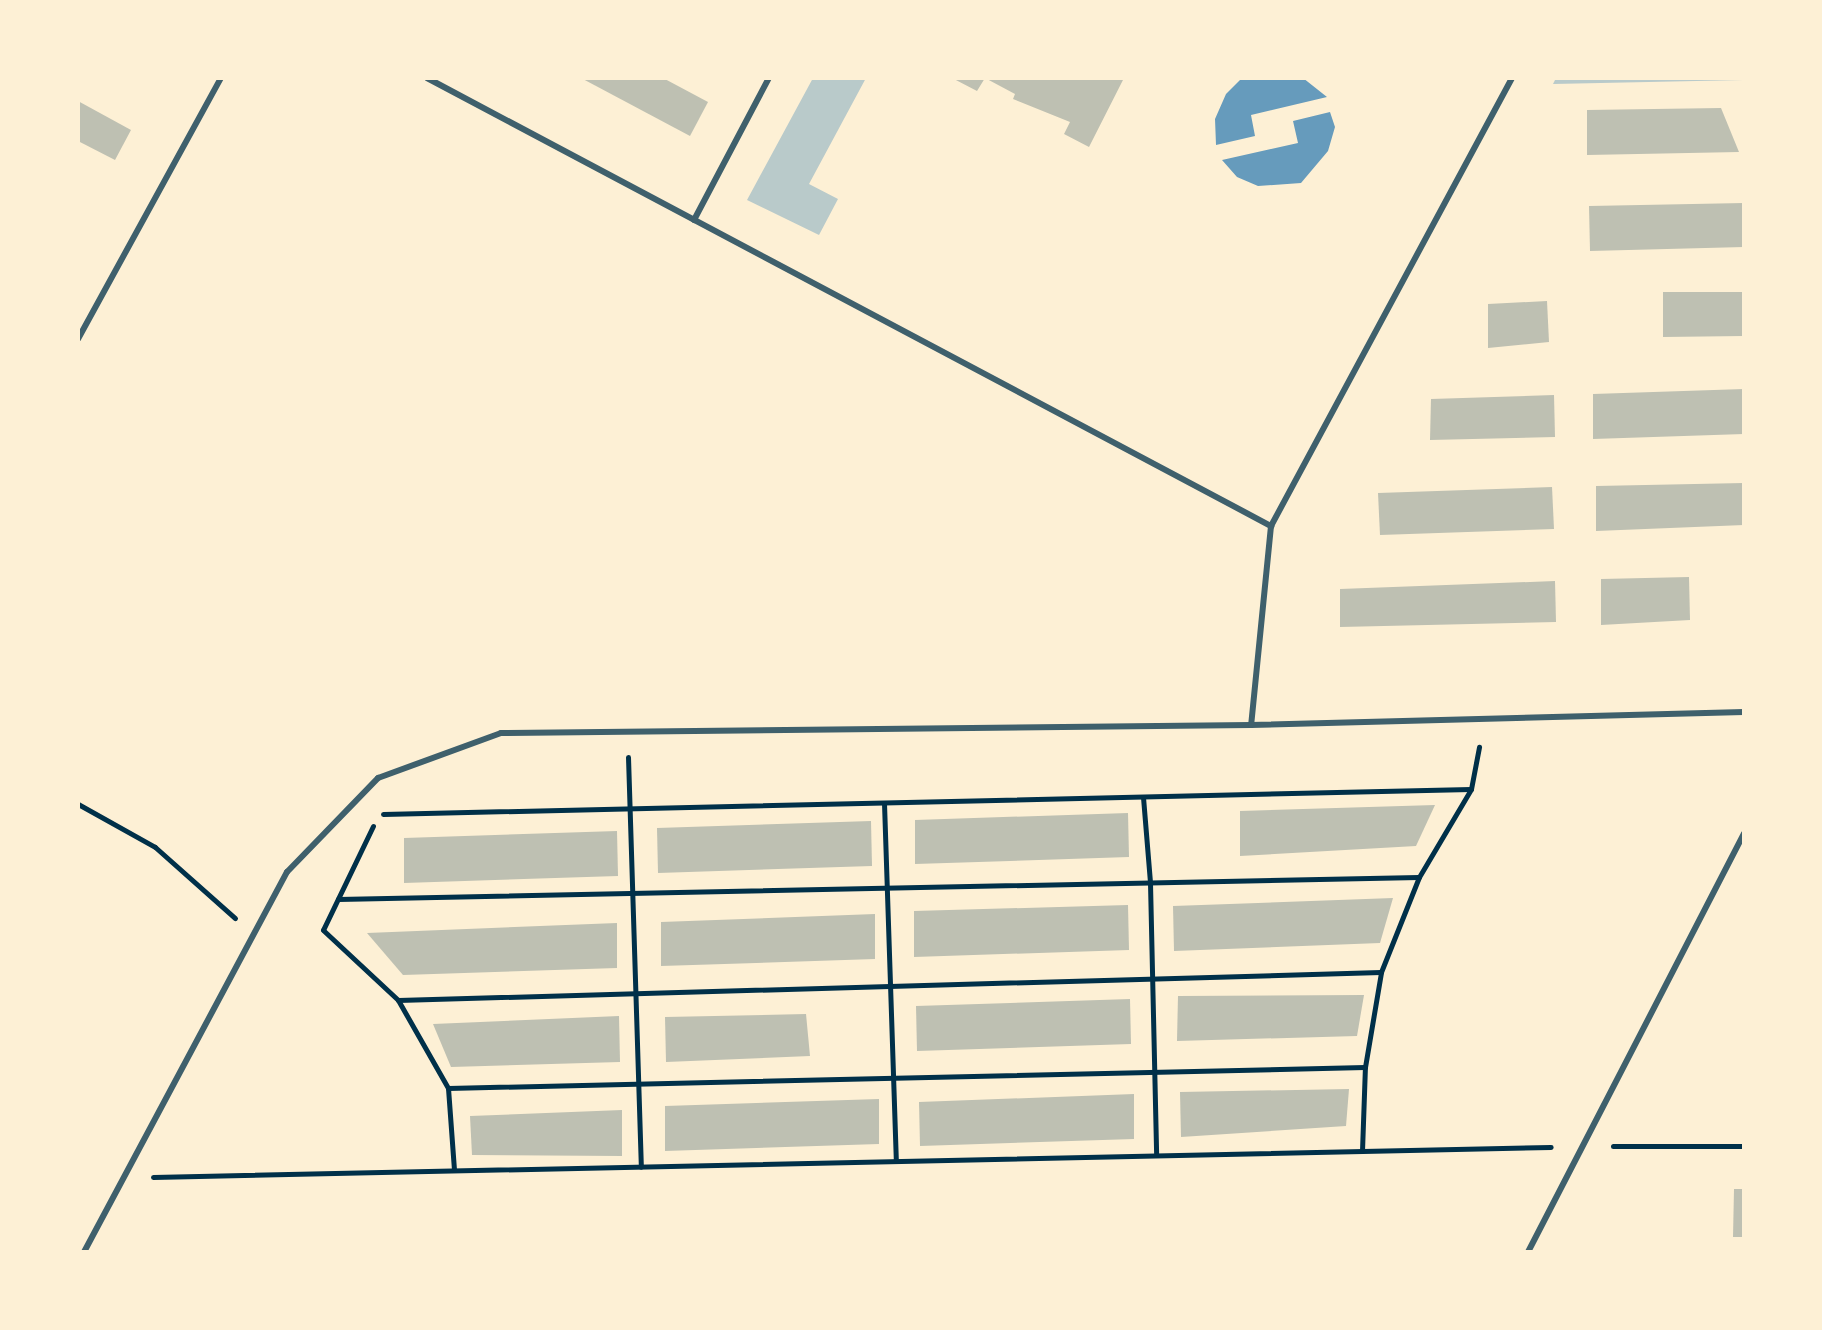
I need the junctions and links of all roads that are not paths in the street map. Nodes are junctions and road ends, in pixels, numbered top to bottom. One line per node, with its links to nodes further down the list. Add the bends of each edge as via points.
1 (221, 78): 6 (lane)
2 (427, 78): 5 (lane)
3 (769, 78): 5 (lane)
4 (1512, 78): 7 (lane)
5 (694, 220): 7 (lane)
6 (78, 339)
7 (1271, 526): 9 (lane)
8 (1744, 712): 9 (lane)
9 (1251, 725): 11 (lane, via 501,733 378,778 287,872)
10 (1744, 834): 12 (lane)
11 (84, 1252)
12 (1528, 1252)

